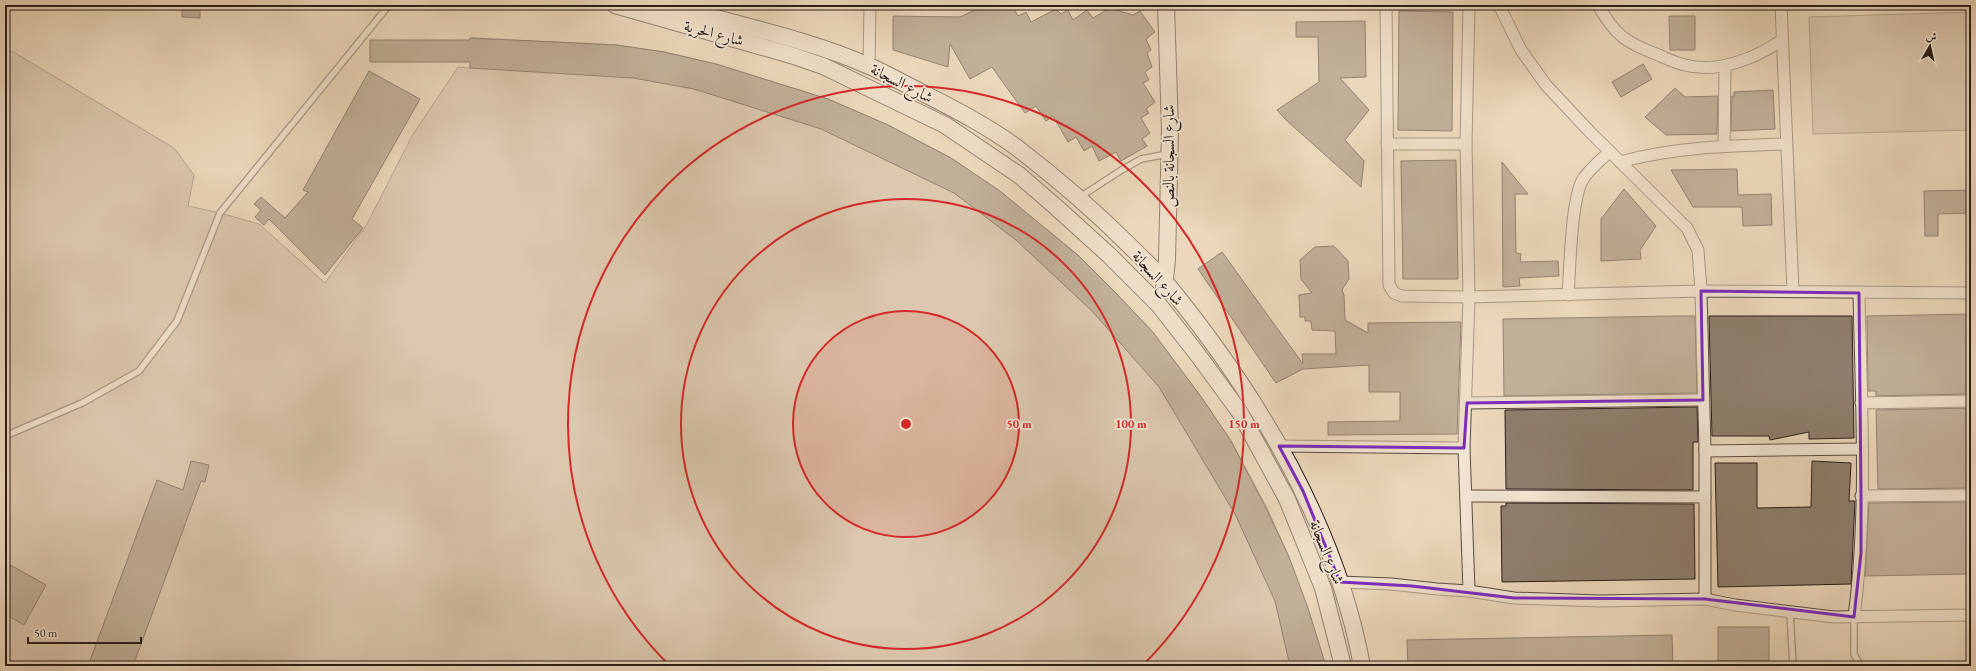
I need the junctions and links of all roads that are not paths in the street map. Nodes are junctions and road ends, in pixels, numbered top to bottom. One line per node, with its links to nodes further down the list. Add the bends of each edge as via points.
1 (389, 5): 36 (lane, via 220,213 177,321 139,371 82,403)
2 (615, 5): 13 (main road, شارع الحرية)
3 (669, 5): 11 (main road, شارع الحرية)
4 (870, 5): 14 (street)
5 (1166, 5): 21 (main road, شارع السجانة بالنص)
6 (1386, 5): 16 (street)
7 (1469, 5): 17 (street)
8 (1500, 5): 20 (street, via 1521,50 1538,74)
9 (1598, 5): 15 (street, via 1610,26 1630,44 1686,66)
10 (1781, 5): 12 (street)
11 (792, 38): 14 (main road, شارع السجانة)
12 (1782, 40): 15 (street, via 1755,57); 18 (street)
13 (791, 55): 31 (main road, شارع السجانة, via 823,66 879,92 945,125 984,150 1019,175 1056,207)
14 (869, 66): 23 (main road, شارع السجانة, via 982,125 1014,146)
15 (1725, 66): 19 (street)
16 (1387, 144): 17 (street); 30 (street, via 1389,285 1394,293 1402,296)
17 (1466, 144): 30 (street)
18 (1786, 144): 19 (street); 26 (street)
19 (1724, 146): 22 (street, via 1652,153)
20 (1609, 152): 22 (street); 29 (street, via 1581,182 1575,214)
21 (1169, 154): 23 (lane, via 1141,159); 24 (main road, شارع السجانة بالنص)
22 (1620, 162): 25 (street, via 1687,228 1698,250)
23 (1078, 198): 24 (main road, شارع السجانة)
24 (1166, 282): 31 (main road, شارع السجانة بالنص); 37 (main road, شارع السجانة, via 1213,344)
25 (1701, 291): 26 (street); 29 (street); 32 (street)
26 (1793, 291): 27 (street)
27 (1859, 293): 28 (street); 35 (street)
28 (1971, 293)
29 (1568, 295): 30 (street)
30 (1469, 297): 34 (street)
31 (1159, 305): 51 (main road, شارع السجانة, via 1239,411 1286,499 1323,588)
32 (1703, 400): 34 (street); 40 (street)
33 (1971, 401): 35 (street)
34 (1467, 403): 38 (street)
35 (1861, 403): 39 (street)
36 (5, 436)
37 (1279, 446): 38 (street); 45 (main road, شارع السجانة, via 1303,491)
38 (1464, 448): 42 (street)
39 (1862, 449): 40 (street); 43 (street)
40 (1705, 451): 44 (street)
41 (1971, 495): 43 (street)
42 (1466, 496): 44 (street); 46 (street)
43 (1861, 496): 50 (street, via 1860,553)
44 (1704, 497): 47 (street)
45 (1340, 582): 46 (street); 52 (main road, شارع السجانة)
46 (1469, 591): 47 (street, via 1514,598 1623,601)
47 (1705, 599): 48 (street)
48 (1790, 612): 50 (street); 53 (lane)
49 (1971, 615): 50 (street)
50 (1854, 617): 54 (lane, via 1854,654)
51 (1343, 666)
52 (1362, 666)
53 (1793, 666)
54 (1860, 666)

